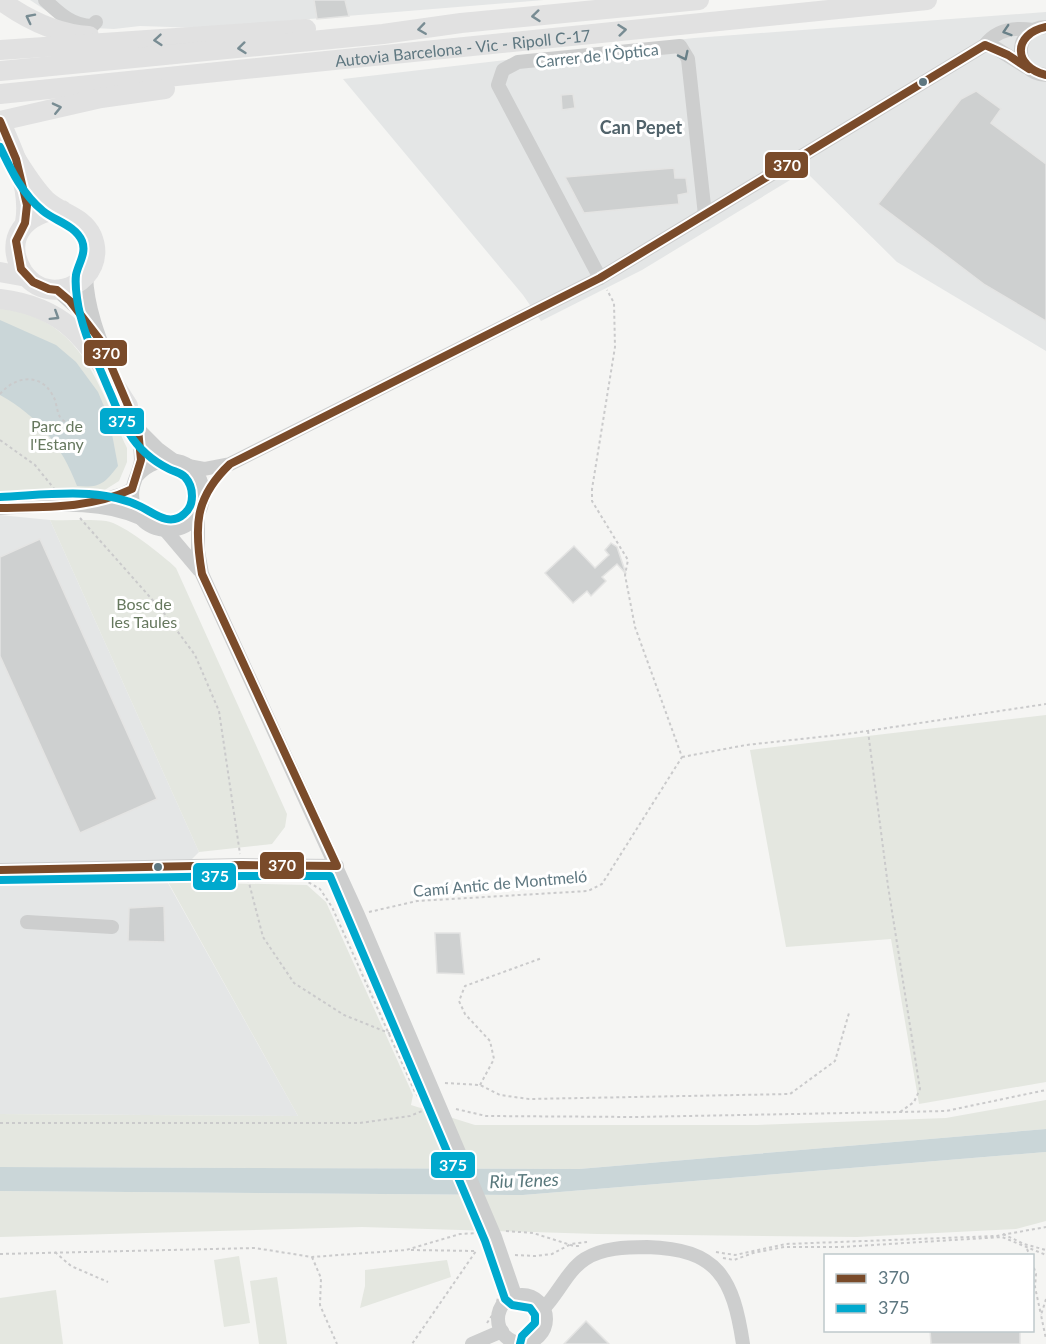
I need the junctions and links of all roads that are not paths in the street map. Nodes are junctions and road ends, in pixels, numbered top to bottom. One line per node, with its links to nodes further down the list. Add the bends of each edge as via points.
1 (0, 0): 8 (highway, one-way to 1, via 58,30 33,21)
2 (699, 0): 7 (highway, Autovia Barcelona - Vic - Ripoll C-17, one-way to 7)
3 (927, 0): 11 (highway, Autovia Barcelona - Vic - Ripoll C-17, one-way to 3)
4 (46, 1): 5 (street, via 73,22 92,26)
5 (96, 22)
6 (1039, 28): 9 (street, one-way to 9, via 1003,31); 13 (street, via 1027,34 1021,48 1021,56)
7 (383, 34): 8 (highway, one-way to 8, via 333,27); 12 (highway, Autovia Barcelona - Vic - Ripoll C-17, one-way to 12)
8 (127, 41): 10 (highway)
9 (986, 45): 13 (street); 18 (street)
10 (0, 50)
11 (383, 54): 14 (highway, Autovia Barcelona - Vic - Ripoll C-17); 15 (highway, one-way to 11, via 101,98 281,73)
12 (0, 72)
13 (1039, 75)
14 (0, 94)
15 (2, 125): 16 (highway)
16 (16, 159): 17 (highway, via 36,189); 19 (highway, via 27,205)
17 (62, 210): 19 (highway, via 41,212); 22 (highway, via 85,225 92,237 93,264)
18 (705, 215): 24 (street); 24 (street, Carrer de l'Òptica, one-way to 18, via 498,85 503,70 518,62 680,46 688,59)
19 (22, 229): 20 (highway); 23 (highway, via 16,248)
20 (0, 250)
21 (0, 272): 23 (highway)
22 (86, 275): 25 (highway, via 77,284); 27 (street)
23 (27, 277): 25 (highway)
24 (600, 278): 31 (street)
25 (57, 290): 27 (street, via 78,309)
26 (0, 298): 28 (highway, one-way to 28, via 37,306 72,328 93,351)
27 (100, 340): 28 (street)
28 (128, 406): 29 (street)
29 (138, 429): 30 (street); 33 (street, via 141,460)
30 (173, 460): 32 (street); 33 (street, via 149,464)
31 (230, 464): 32 (street, via 204,470); 34 (street, via 215,476)
32 (188, 466): 34 (street, via 199,478)
33 (135, 482): 35 (street, via 123,495); 38 (street, via 133,503)
34 (203, 496): 37 (street)
35 (84, 505): 36 (street); 38 (street, via 124,510)
36 (0, 508)
37 (198, 514): 39 (street, via 184,526); 40 (street)
38 (140, 518): 39 (street)
39 (165, 531): 40 (street)
40 (202, 574): 41 (street)
41 (337, 866): 42 (street); 45 (street, via 430,1082 435,1112)
42 (0, 870)
43 (27, 922): 44 (street)
44 (112, 927)
45 (515, 1295): 46 (street, via 535,1298); 47 (street, via 500,1310)
46 (544, 1308): 48 (street, via 545,1328); 50 (street, via 581,1261 595,1253 671,1248 704,1259 722,1277 730,1290)
47 (502, 1331): 48 (street, via 514,1341); 49 (street)
48 (530, 1343)
49 (472, 1344)
50 (743, 1344)

